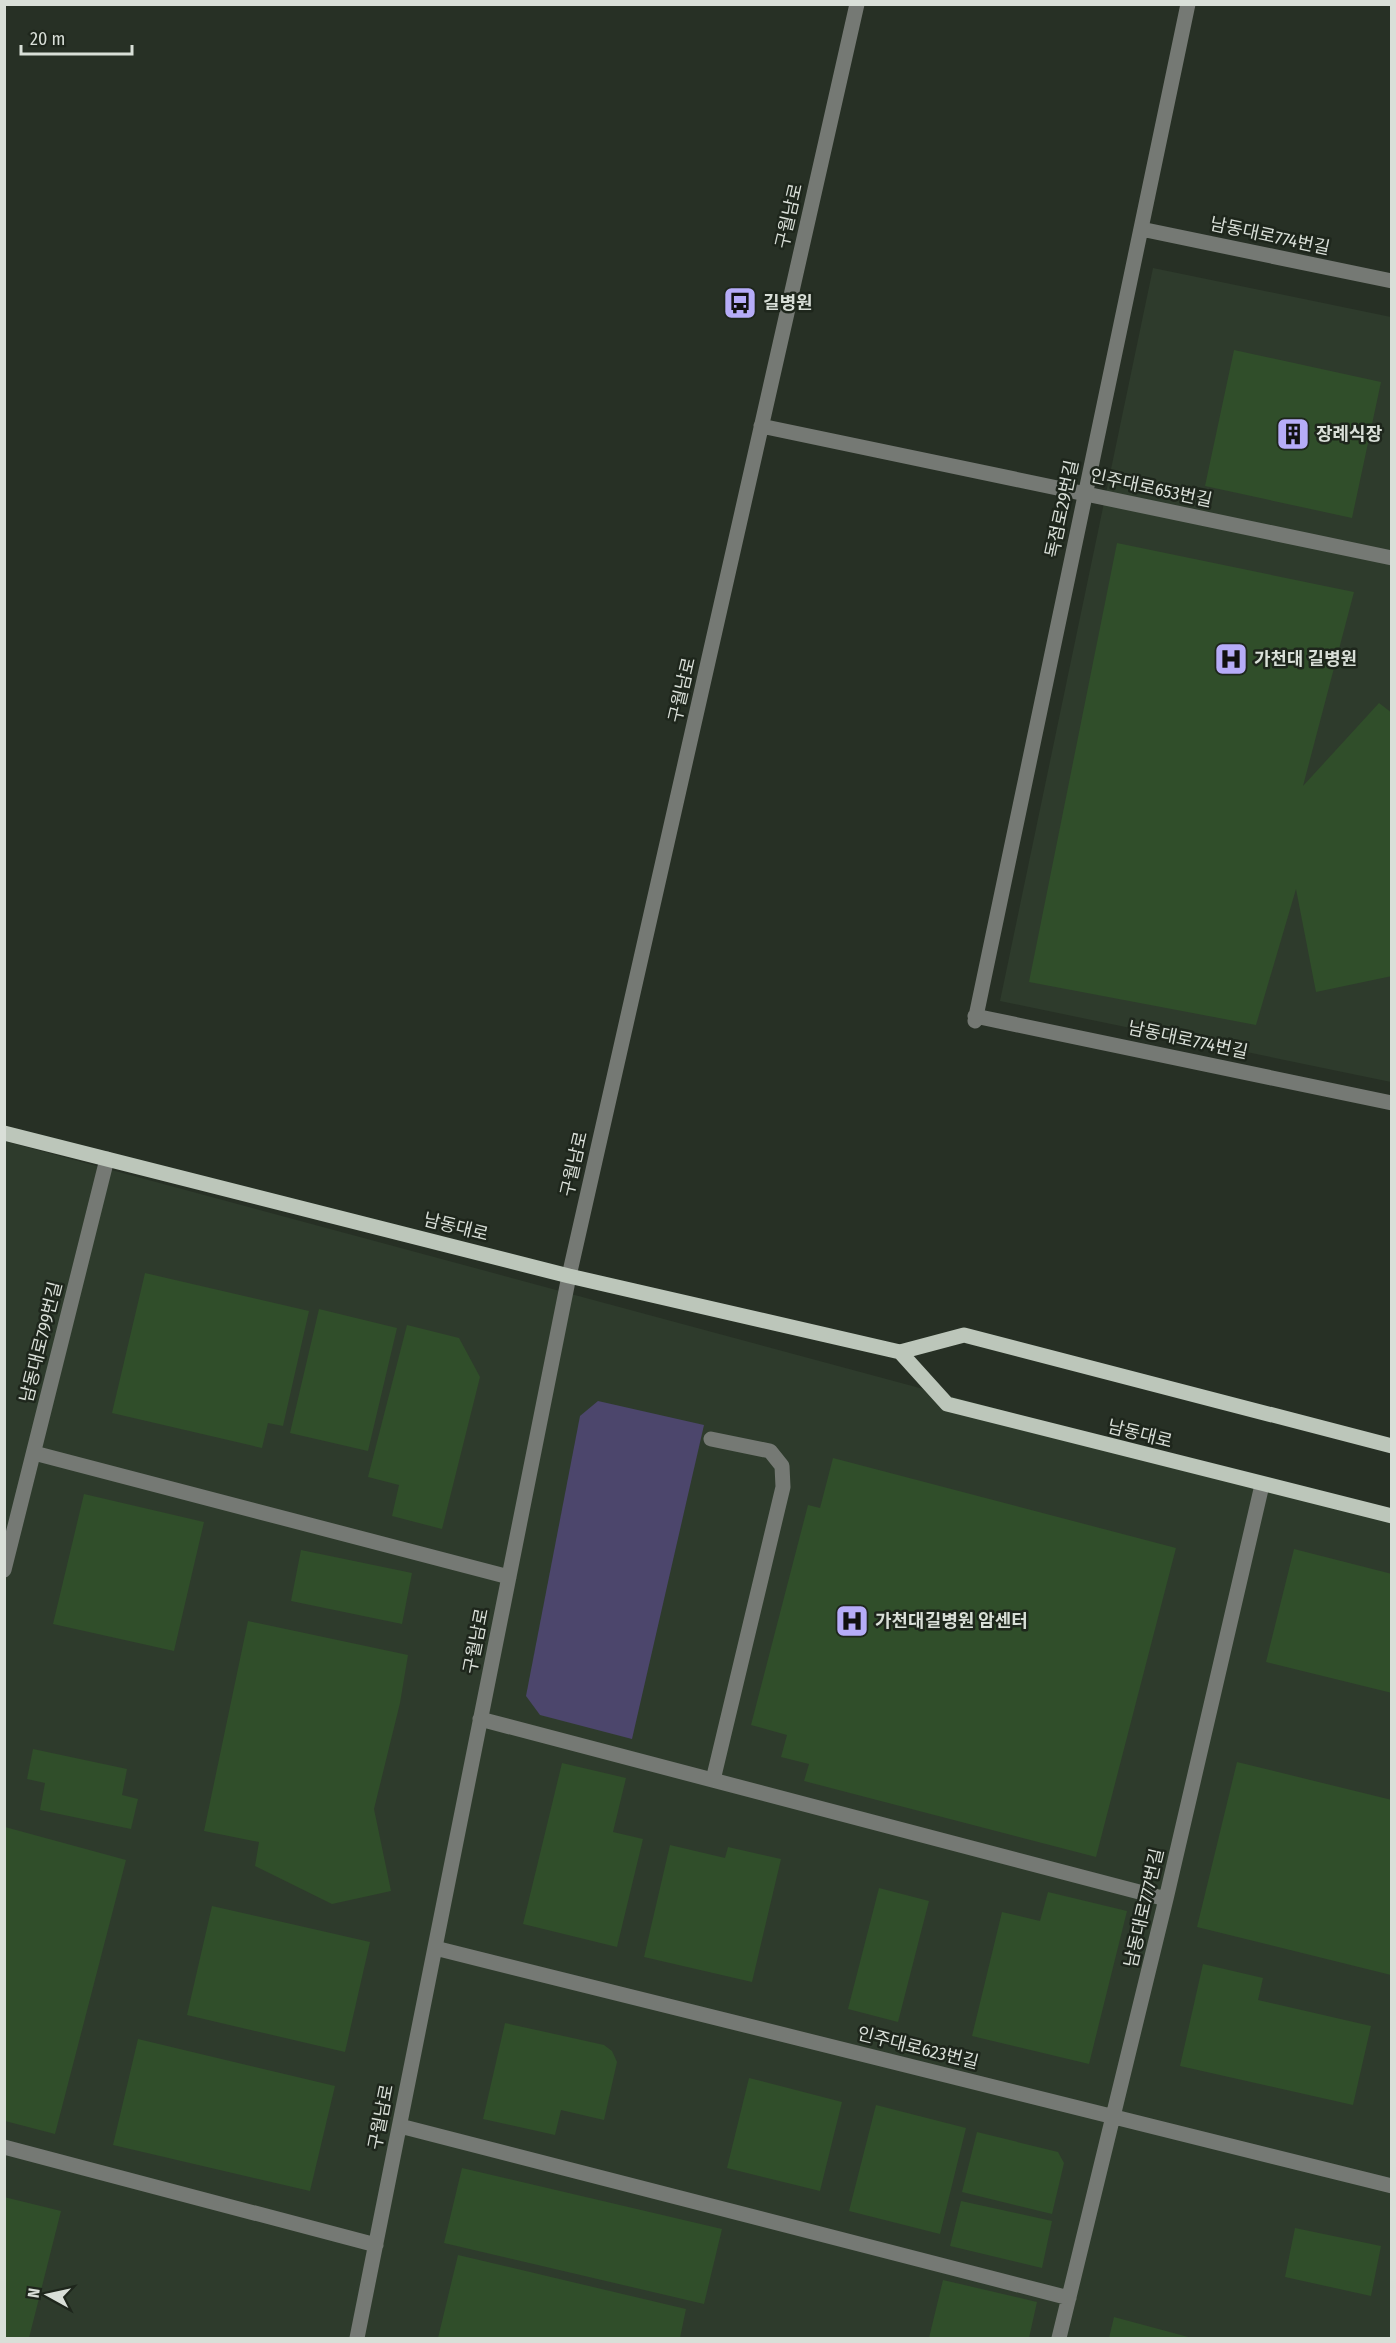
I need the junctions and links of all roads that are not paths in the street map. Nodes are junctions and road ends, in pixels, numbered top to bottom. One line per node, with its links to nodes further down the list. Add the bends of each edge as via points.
1 (857, 4): 5 (street, 구월남로)
2 (1188, 4): 3 (street, 독점로29번길)
3 (1141, 229): 4 (street, 남동대로774번길); 6 (street, 독점로29번길)
4 (1392, 281)
5 (761, 426): 6 (street, 인주대로653번길); 12 (street, 구월남로)
6 (1085, 494): 7 (street, 인주대로653번길); 8 (street, 독점로29번길)
7 (1392, 558)
8 (975, 1018): 9 (street, 남동대로774번길)
9 (1392, 1103)
10 (4, 1133): 11 (main road, 남동대로)
11 (107, 1159): 12 (main road, 남동대로); 16 (street, 남동대로799번길)
12 (569, 1276): 13 (main road, 남동대로); 20 (street, 구월남로)
13 (900, 1352): 15 (main road, 남동대로, via 964,1335); 17 (main road, 남동대로, via 947,1404)
14 (711, 1439): 22 (street, via 770,1451 782,1466 783,1487)
15 (1392, 1446)
16 (34, 1453): 19 (street, 남동대로799번길); 20 (street)
17 (1262, 1485): 18 (main road, 남동대로); 23 (street, 남동대로777번길)
18 (1392, 1516)
19 (4, 1570)
20 (509, 1577): 21 (street, 구월남로)
21 (480, 1719): 22 (street); 24 (street, 구월남로)
22 (713, 1780): 23 (street)
23 (1166, 1899): 25 (street, 남동대로777번길)
24 (435, 1948): 25 (street, 인주대로623번길); 26 (street, 구월남로)
25 (1114, 2117): 28 (street, 인주대로623번길); 30 (street, 남동대로777번길)
26 (400, 2126): 29 (street, 구월남로); 30 (street)
27 (4, 2147): 29 (street)
28 (1392, 2186)
29 (376, 2245): 31 (street, 구월남로)
30 (1069, 2298): 32 (street, 남동대로777번길)
31 (357, 2338)
32 (1059, 2338)

